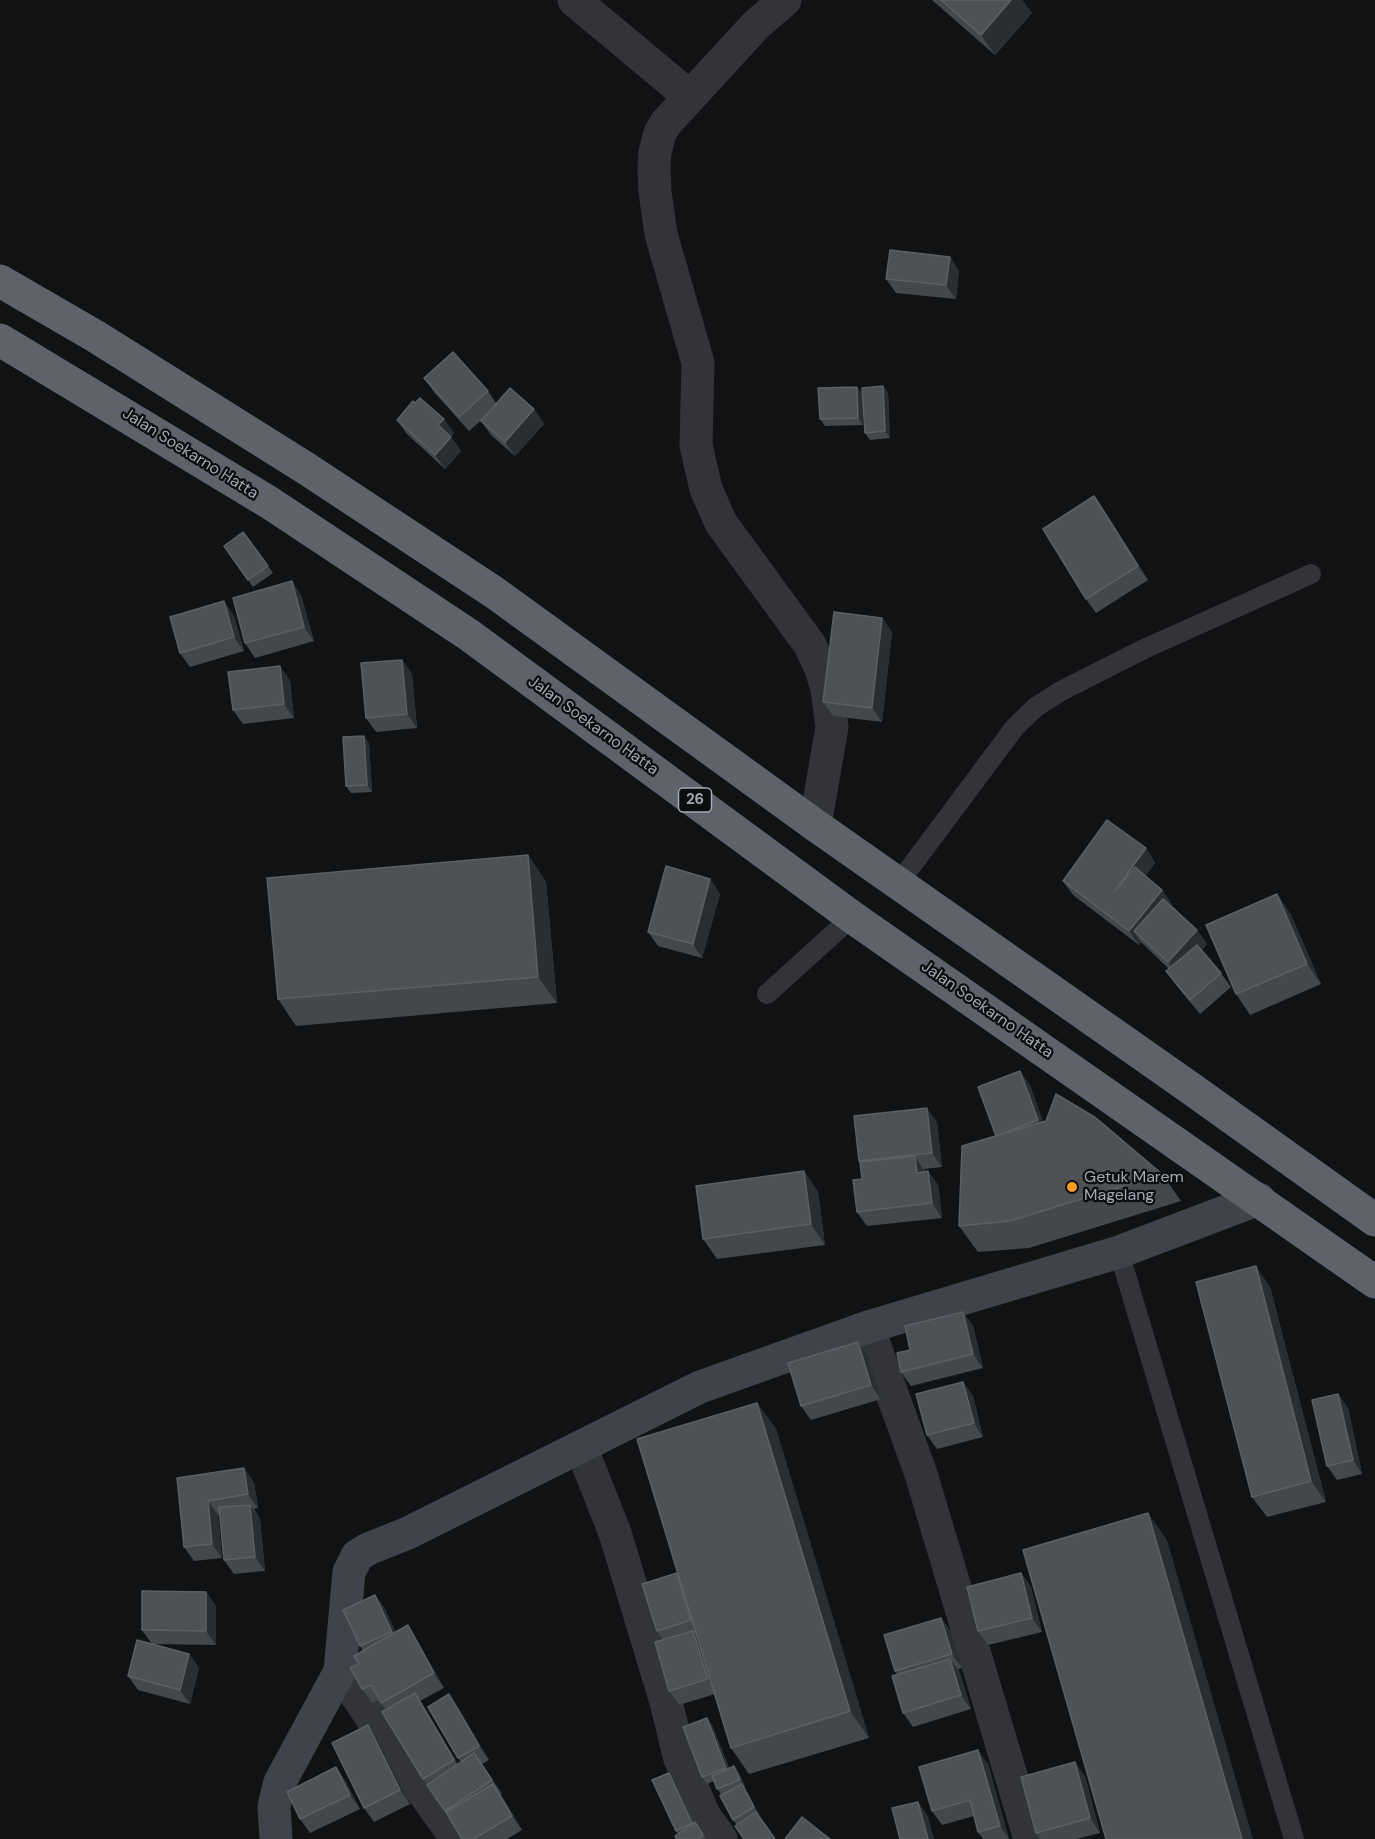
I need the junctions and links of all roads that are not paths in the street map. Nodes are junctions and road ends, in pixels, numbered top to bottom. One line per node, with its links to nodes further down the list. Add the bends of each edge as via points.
1 (574, 0): 3 (street)
2 (785, 0): 3 (street)
3 (689, 96): 7 (street, via 660,133 654,169 661,234 698,363 696,445 706,489 721,523 810,645 821,669 832,727)
4 (0, 281): 7 (highway, via 307,469 495,593)
5 (0, 340): 9 (highway, Jalan Soekarno Hatta / 26, via 270,503 469,635)
6 (1311, 574): 8 (lane, via 1144,650 1036,707 1015,727)
7 (814, 825): 8 (highway)
8 (898, 884): 12 (highway)
9 (852, 916): 10 (lane); 11 (highway, Jalan Soekarno Hatta / 26)
10 (766, 994)
11 (1259, 1199): 13 (street); 14 (highway, Jalan Soekarno Hatta / 26)
12 (1375, 1220)
13 (1119, 1252): 15 (street); 22 (lane)
14 (1375, 1282)
15 (868, 1327): 16 (street, via 700,1387); 21 (street, via 921,1474)
16 (581, 1448): 17 (street, via 357,1556 347,1581); 20 (street, via 615,1533 680,1759 704,1815)
17 (340, 1671): 18 (street, via 280,1782 274,1807); 19 (street)
18 (276, 1839)
19 (457, 1839)
20 (721, 1839)
21 (1030, 1839)
22 (1294, 1839)

